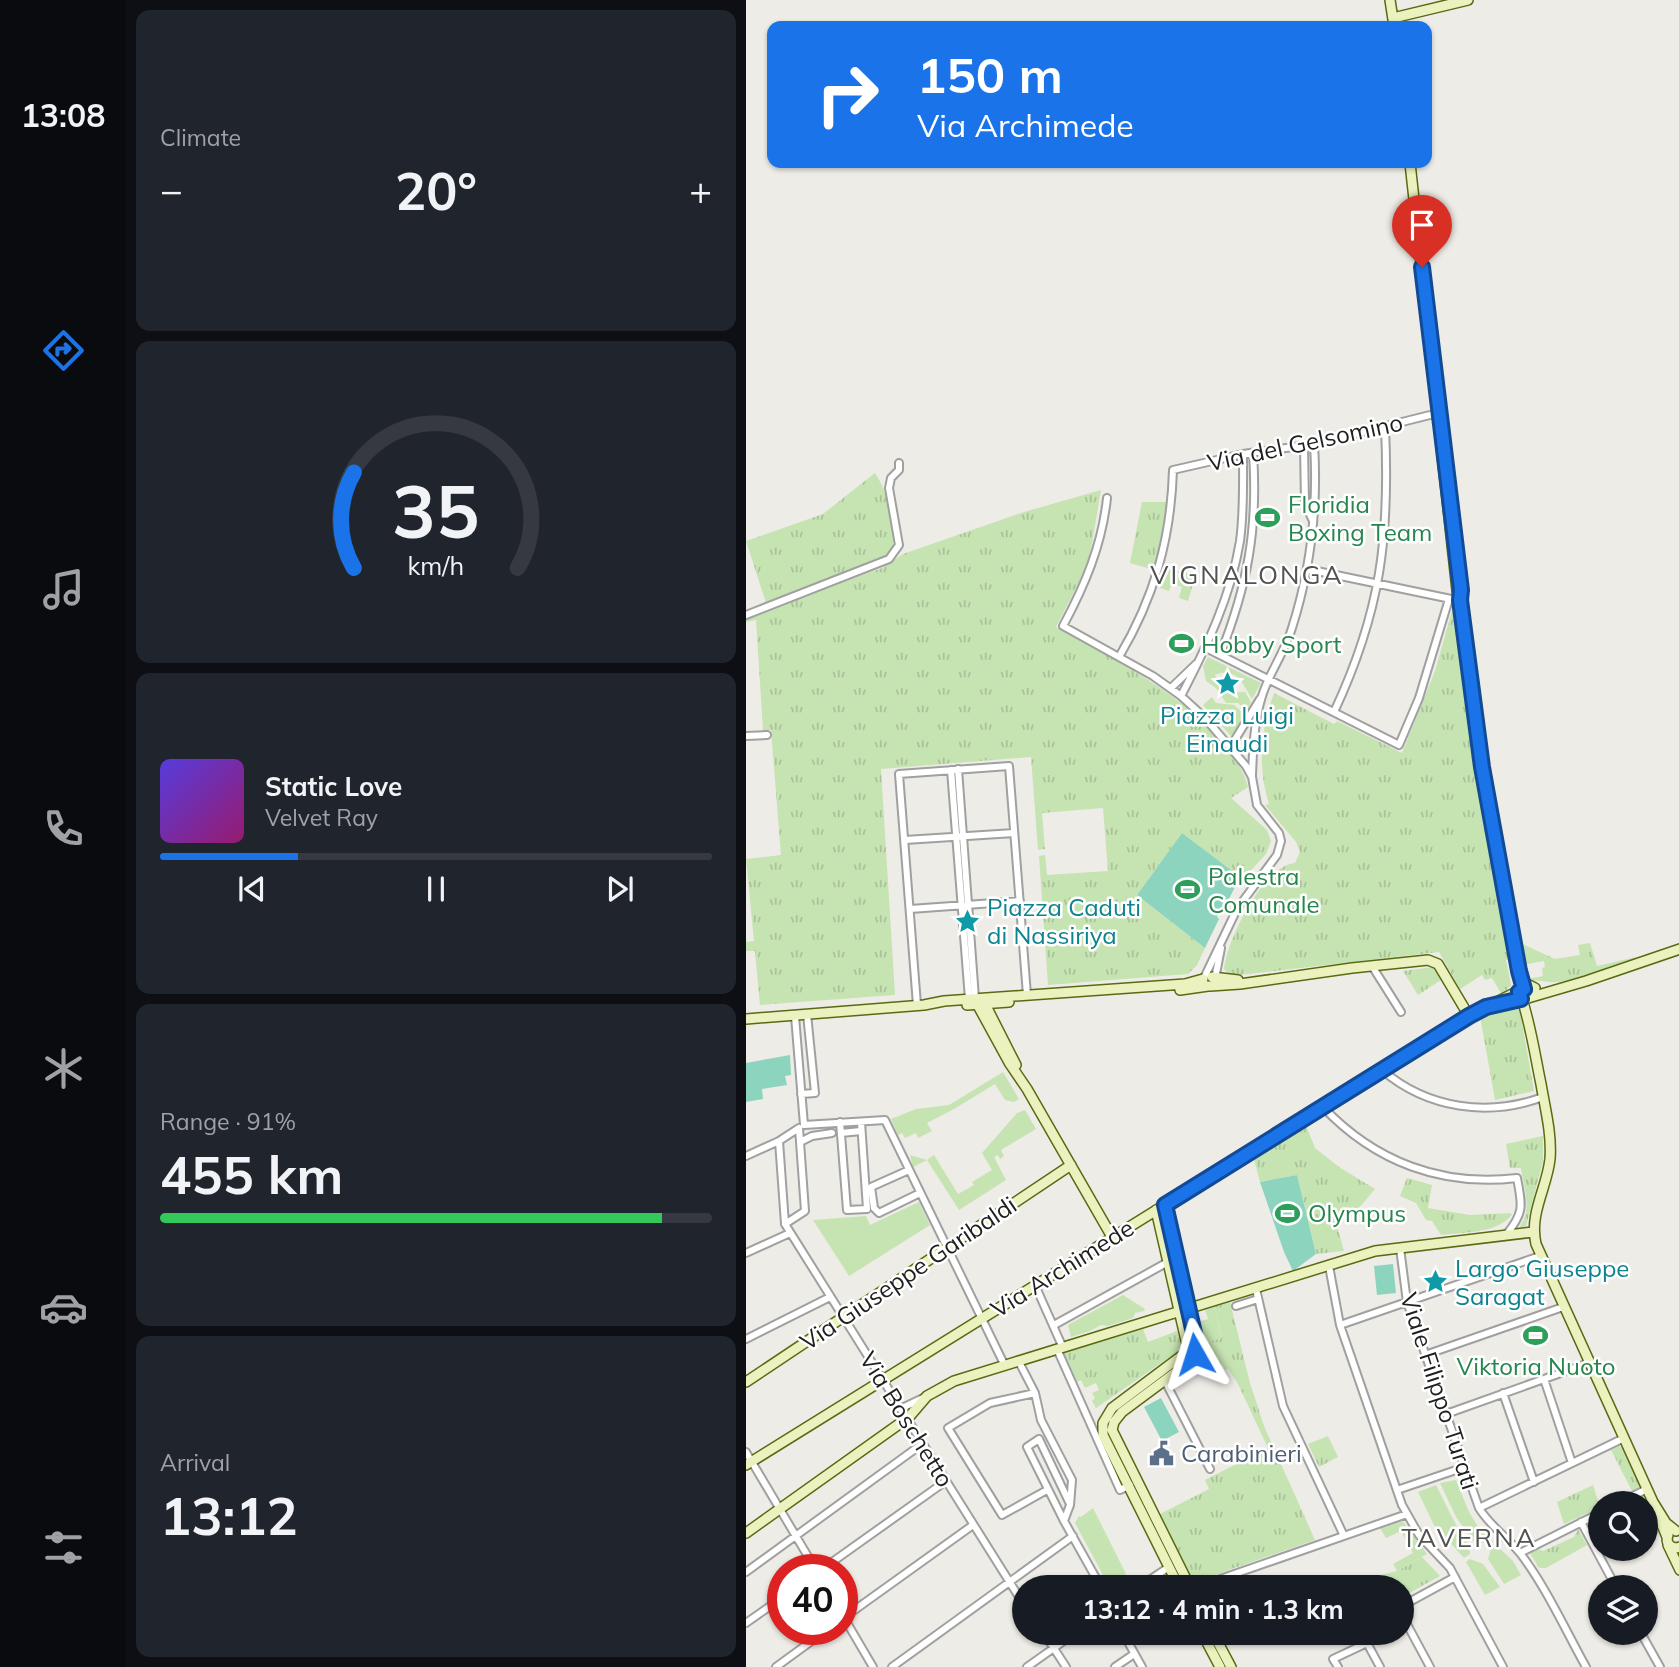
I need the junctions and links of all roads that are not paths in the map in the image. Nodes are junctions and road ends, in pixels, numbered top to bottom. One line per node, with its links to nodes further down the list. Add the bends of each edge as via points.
1 (1390, 0): 3 (main road)
2 (1468, 0): 4 (main road)
3 (1394, 21)
4 (1397, 21)
5 (1411, 168): 6 (main road)
6 (1438, 413): 7 (street, Via del Gelsomino); 21 (main road)
7 (1385, 427): 8 (street, Via del Gelsomino); 20 (street, via 1387,506)
8 (1314, 444): 9 (street, Via del Gelsomino); 16 (street)
9 (1304, 445): 10 (street, Via del Gelsomino); 16 (street, via 1305,505)
10 (1254, 453): 11 (street, Via del Gelsomino); 15 (street)
11 (1243, 454): 14 (street); 25 (street, Via del Gelsomino, via 1173,470 1161,563 1146,607)
12 (899, 463): 22 (street, via 888,488 899,545 890,559)
13 (1107, 498): 25 (street, via 1093,565 1063,626)
14 (1242, 514): 15 (street); 18 (street)
15 (1255, 516): 19 (street)
16 (1314, 523): 17 (street)
17 (1307, 569): 20 (street); 27 (street, via 1291,632)
18 (1231, 579): 19 (street); 23 (street)
19 (1245, 583): 24 (street)
20 (1378, 584): 21 (street); 31 (street, via 1360,650)
21 (1455, 600): 31 (street, via 1399,745); 48 (main road)
22 (746, 615)
23 (1206, 648): 24 (street); 26 (street)
24 (1220, 655): 27 (street)
25 (1119, 657): 28 (street)
26 (1199, 661): 28 (street); 30 (street)
27 (1269, 680): 29 (street); 31 (street)
28 (1171, 688): 30 (street)
29 (1263, 695): 34 (street); 36 (street, via 1254,733)
30 (1181, 696): 34 (street)
31 (1334, 712)
32 (767, 735): 33 (street)
33 (746, 736)
34 (1231, 746): 36 (street)
35 (955, 770): 37 (street, via 1009,766); 38 (street); 39 (street, via 899,774)
36 (1252, 777): 43 (street, via 1257,805 1279,833 1279,850 1241,901)
37 (1014, 832): 38 (street); 40 (street)
38 (960, 836): 39 (street); 41 (street)
39 (905, 840): 42 (street)
40 (1020, 901): 41 (street); 49 (street)
41 (965, 904): 42 (street); 50 (street)
42 (910, 909): 52 (street)
43 (1224, 936): 47 (street); 47 (street, via 1218,966)
44 (1679, 949): 48 (main road, Via Archimede, via 1564,987)
45 (1372, 966): 46 (main road); 53 (street); 56 (main road, via 1435,962)
46 (1268, 979): 47 (main road); 47 (main road, via 1232,985)
47 (1209, 980): 49 (main road); 51 (main road)
48 (1523, 993): 56 (main road, Via Archimede); 64 (main road)
49 (1027, 995): 50 (main road)
50 (978, 1001): 51 (main road); 52 (main road); 58 (main road); 62 (main road)
51 (995, 1003): 58 (main road)
52 (920, 1005): 54 (main road)
53 (1401, 1012)
54 (807, 1014): 55 (main road); 59 (street)
55 (795, 1016): 57 (main road); 60 (street)
56 (1469, 1016): 61 (main road, Via Archimede)
57 (746, 1019)
58 (996, 1023): 62 (main road)
59 (808, 1026): 60 (street); 63 (street, via 815,1093)
60 (796, 1027): 63 (street)
61 (1382, 1070): 64 (street, via 1411,1090 1452,1105 1495,1108); 65 (main road, Via Archimede)
62 (1027, 1089): 75 (main road)
63 (801, 1094): 68 (street)
64 (1543, 1097): 80 (main road, via 1550,1161)
65 (1323, 1107): 78 (main road, Via Archimede); 82 (street, via 1366,1145 1404,1165 1460,1179 1517,1178 1522,1207)
66 (840, 1122): 67 (street); 68 (street); 71 (street)
67 (861, 1122): 69 (street); 76 (street, via 885,1120)
68 (801, 1127): 72 (street); 73 (street)
69 (861, 1131): 71 (street); 71 (street, via 867,1209 847,1210)
70 (832, 1133): 73 (street)
71 (841, 1133)
72 (779, 1141): 74 (street); 79 (street)
73 (800, 1142): 79 (street, via 805,1211)
74 (746, 1156)
75 (1070, 1165): 83 (main road); 84 (main road, Via Giuseppe Garibaldi)
76 (909, 1170): 77 (street); 77 (street, via 871,1187 874,1208 879,1213)
77 (920, 1193): 84 (street)
78 (1160, 1207): 83 (main road, Via Archimede); 88 (main road); 96 (main road)
79 (785, 1224): 81 (street, Via Boschetto)
80 (1533, 1232): 82 (main road); 87 (main road)
81 (790, 1233): 86 (street); 92 (street, Via Boschetto)
82 (1505, 1235): 85 (main road)
83 (1112, 1237): 90 (main road, Via Archimede)
84 (947, 1247): 97 (main road, Via Giuseppe Garibaldi); 98 (street)
85 (1400, 1248): 89 (main road); 93 (street, Viale Filippo Turati)
86 (746, 1254)
87 (1540, 1256): 93 (street); 95 (main road)
88 (1168, 1262): 96 (main road); 99 (street)
89 (1329, 1266): 91 (main road); 100 (street)
90 (1035, 1285): 98 (main road, Via Archimede); 99 (street)
91 (1257, 1294): 94 (street); 96 (main road); 149 (street, via 1283,1406)
92 (830, 1297): 97 (street, Via Boschetto); 101 (street)
93 (1407, 1302): 100 (street); 104 (street, Viale Filippo Turati)
94 (1236, 1306)
95 (1563, 1307): 104 (street); 106 (main road)
96 (1184, 1310): 102 (main road); 103 (main road)
97 (842, 1316): 109 (street, Via Boschetto); 111 (main road, Via Giuseppe Garibaldi)
98 (981, 1318): 107 (street); 109 (main road, Via Archimede)
99 (1055, 1325): 102 (street)
100 (1340, 1325): 135 (street)
101 (746, 1339)
102 (1060, 1348): 105 (main road); 120 (street)
103 (1190, 1351): 110 (main road); 117 (main road, via 1117,1404)
104 (1425, 1355): 116 (street, Viale Filippo Turati)
105 (1018, 1360): 107 (main road); 112 (street)
106 (1589, 1363): 108 (street); 122 (main road)
107 (1004, 1364): 114 (main road)
108 (1544, 1379): 113 (street); 126 (street)
109 (882, 1380): 115 (street, Via Boschetto); 127 (main road, Via Archimede)
110 (1165, 1381): 117 (main road); 129 (street)
111 (746, 1382)
112 (1035, 1393): 119 (street); 134 (street, via 990,1403 948,1428 1002,1515)
113 (1503, 1393): 116 (street); 131 (street)
114 (927, 1396): 115 (street); 118 (main road)
115 (900, 1409): 118 (street, Via Boschetto)
116 (1446, 1414): 128 (street, Viale Filippo Turati)
117 (1113, 1415): 121 (main road)
118 (906, 1419): 124 (street, Via Boschetto); 139 (main road)
119 (1041, 1420): 123 (street); 137 (street, via 1072,1480)
120 (1092, 1429): 121 (street); 132 (street, via 1120,1490)
121 (1108, 1430): 132 (main road, via 1105,1441)
122 (1624, 1438): 126 (street); 133 (main road)
123 (1039, 1439): 134 (street, via 1027,1447); 137 (street)
124 (922, 1444): 130 (street, Via Boschetto); 148 (street)
125 (746, 1452): 127 (street)
126 (1572, 1463): 131 (street)
127 (749, 1464): 139 (street)
128 (1465, 1467): 135 (street); 138 (street, Viale Filippo Turati)
129 (1210, 1469)
130 (946, 1481): 144 (street, Via Boschetto); 153 (street)
131 (1534, 1482): 138 (street)
132 (1132, 1484): 154 (main road)
133 (1647, 1489): 136 (street); 147 (main road)
134 (1047, 1490): 142 (street)
135 (1397, 1490): 140 (street)
136 (1643, 1491)
137 (1070, 1505): 142 (street)
138 (1479, 1508): 151 (street, Viale Filippo Turati)
139 (779, 1509): 145 (main road); 148 (street)
140 (1407, 1514): 149 (street); 163 (street)
141 (1588, 1519): 143 (street)
142 (1064, 1521): 146 (street)
143 (1581, 1522): 151 (street); 162 (street)
144 (973, 1525): 164 (street, Via Boschetto); 167 (street)
145 (746, 1533)
146 (1071, 1533): 157 (street); 164 (street)
147 (1674, 1534): 150 (main road, via 1671,1547); 155 (main road)
148 (796, 1535): 152 (street); 156 (street)
149 (1344, 1536): 161 (street)
150 (1679, 1547)
151 (1520, 1553): 194 (street, Viale Filippo Turati)
152 (808, 1554)
153 (841, 1554)
154 (1172, 1564): 158 (street); 159 (main road); 160 (main road)
155 (1679, 1570)
156 (746, 1572)
157 (1094, 1575)
158 (1156, 1575)
159 (1175, 1575)
160 (1181, 1575)
161 (1232, 1575)
162 (1610, 1575)
163 (1455, 1577): 166 (street); 193 (street)
164 (1010, 1581): 165 (street, Via Boschetto); 183 (street)
165 (1012, 1584)
166 (1414, 1599)
167 (858, 1606)
168 (767, 1608): 169 (street)
169 (746, 1623)
170 (1414, 1638): 192 (street)
171 (858, 1642): 182 (street)
172 (806, 1645): 181 (street)
173 (1052, 1645): 179 (street)
174 (1058, 1645): 179 (street)
175 (1129, 1645): 180 (street)
176 (1208, 1645): 188 (main road)
177 (1219, 1645): 189 (main road)
178 (1648, 1645): 195 (street)
179 (1054, 1648): 184 (street); 185 (street)
180 (1134, 1654): 186 (street); 187 (street)
181 (776, 1667)
182 (873, 1667)
183 (892, 1667)
184 (1027, 1667)
185 (1066, 1667)
186 (1115, 1667)
187 (1142, 1667)
188 (1220, 1667)
189 (1231, 1667)
190 (1338, 1667): 191 (street, via 1333,1659 1367,1643)
191 (1380, 1667)
192 (1429, 1667)
193 (1503, 1667)
194 (1586, 1667)
195 (1660, 1667)

